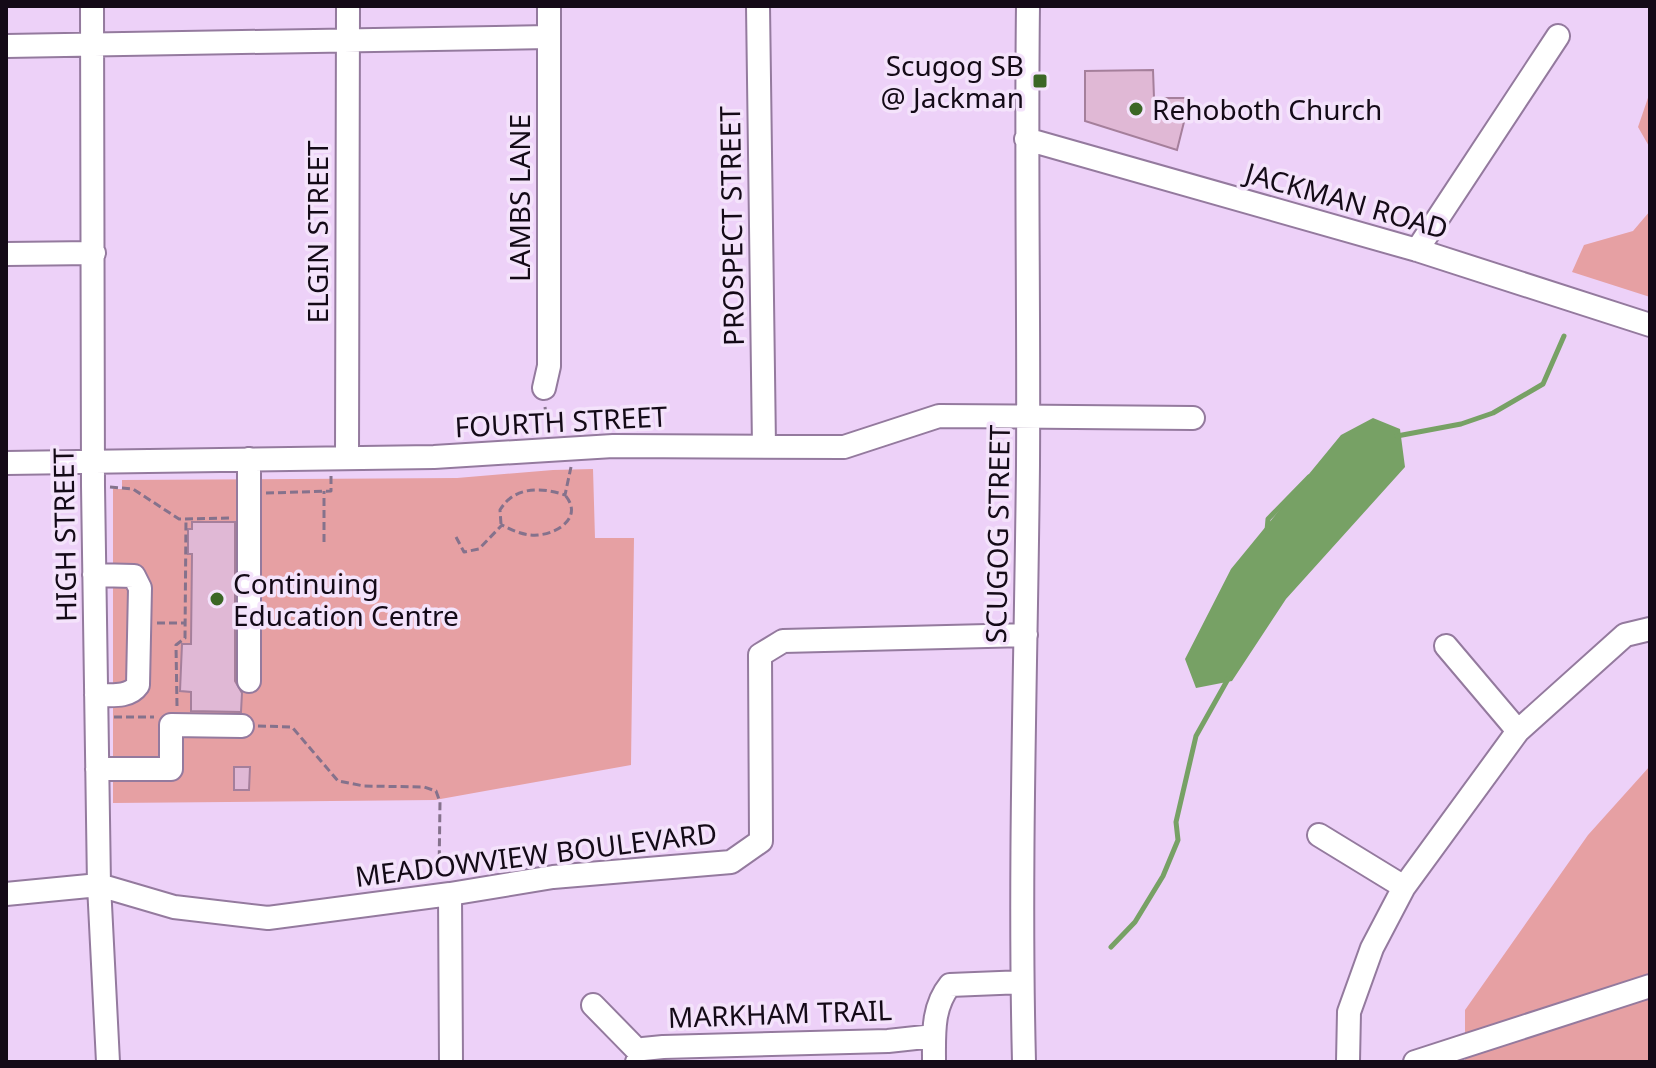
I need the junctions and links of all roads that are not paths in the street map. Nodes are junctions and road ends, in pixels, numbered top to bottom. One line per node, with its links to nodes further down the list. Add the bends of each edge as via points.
1 (92, 6): 9 (street, HIGH STREET)
2 (348, 6): 8 (street, ELGIN STREET)
3 (549, 6): 7 (street, LAMBS LANE)
4 (758, 6): 19 (street, PROSPECT STREET)
5 (1028, 6): 11 (street, SCUGOG STREET)
6 (1558, 36): 12 (street)
7 (549, 37): 8 (street); 16 (street, LAMBS LANE, via 549,366)
8 (348, 42): 9 (street); 20 (street, ELGIN STREET)
9 (92, 45): 10 (street); 13 (street, HIGH STREET)
10 (6, 46)
11 (1026, 139): 12 (street, JACKMAN ROAD); 17 (street, SCUGOG STREET)
12 (1417, 250): 15 (street, JACKMAN ROAD)
13 (94, 253): 14 (street); 22 (street, HIGH STREET)
14 (6, 254)
15 (1650, 325)
16 (544, 388)
17 (1028, 416): 18 (street, FOURTH STREET); 19 (street, FOURTH STREET, via 939,416 844,447); 26 (street, SCUGOG STREET)
18 (1193, 418)
19 (764, 446): 20 (street, FOURTH STREET)
20 (347, 458): 21 (street, FOURTH STREET)
21 (249, 459): 22 (street, FOURTH STREET); 28 (street)
22 (92, 460): 23 (street, FOURTH STREET); 24 (street, HIGH STREET)
23 (6, 463)
24 (94, 575): 29 (street, HIGH STREET); 29 (street, via 134,576 140,588 138,685 127,694)
25 (1650, 629): 31 (street, via 1625,635)
26 (1026, 635): 34 (street, MEADOWVIEW BOULEVARD, via 783,641 760,655 761,841 731,862); 38 (street, SCUGOG STREET)
27 (1446, 646): 31 (street)
28 (249, 681)
29 (96, 695): 32 (street, HIGH STREET)
30 (242, 726): 32 (street, via 177,721 171,725 171,769)
31 (1518, 731): 36 (street)
32 (97, 769): 35 (street, HIGH STREET)
33 (1319, 835): 36 (street)
34 (444, 884): 35 (street, MEADOWVIEW BOULEVARD, via 268,918 174,907); 45 (street)
35 (99, 885): 37 (street, MEADOWVIEW BOULEVARD); 44 (street, HIGH STREET)
36 (1404, 887): 48 (street, via 1372,948 1349,1012)
37 (6, 894)
38 (1022, 982): 41 (street, via 950,985 936,1012); 47 (street, SCUGOG STREET)
39 (1650, 986): 49 (street)
40 (593, 1005): 43 (street)
41 (934, 1036): 42 (street, MARKHAM TRAIL); 46 (street)
42 (767, 1053): 43 (street, MARKHAM TRAIL, via 663,1047 643,1049)
43 (639, 1057)
44 (108, 1062)
45 (451, 1062)
46 (934, 1062)
47 (1024, 1062)
48 (1348, 1062)
49 (1415, 1062)

